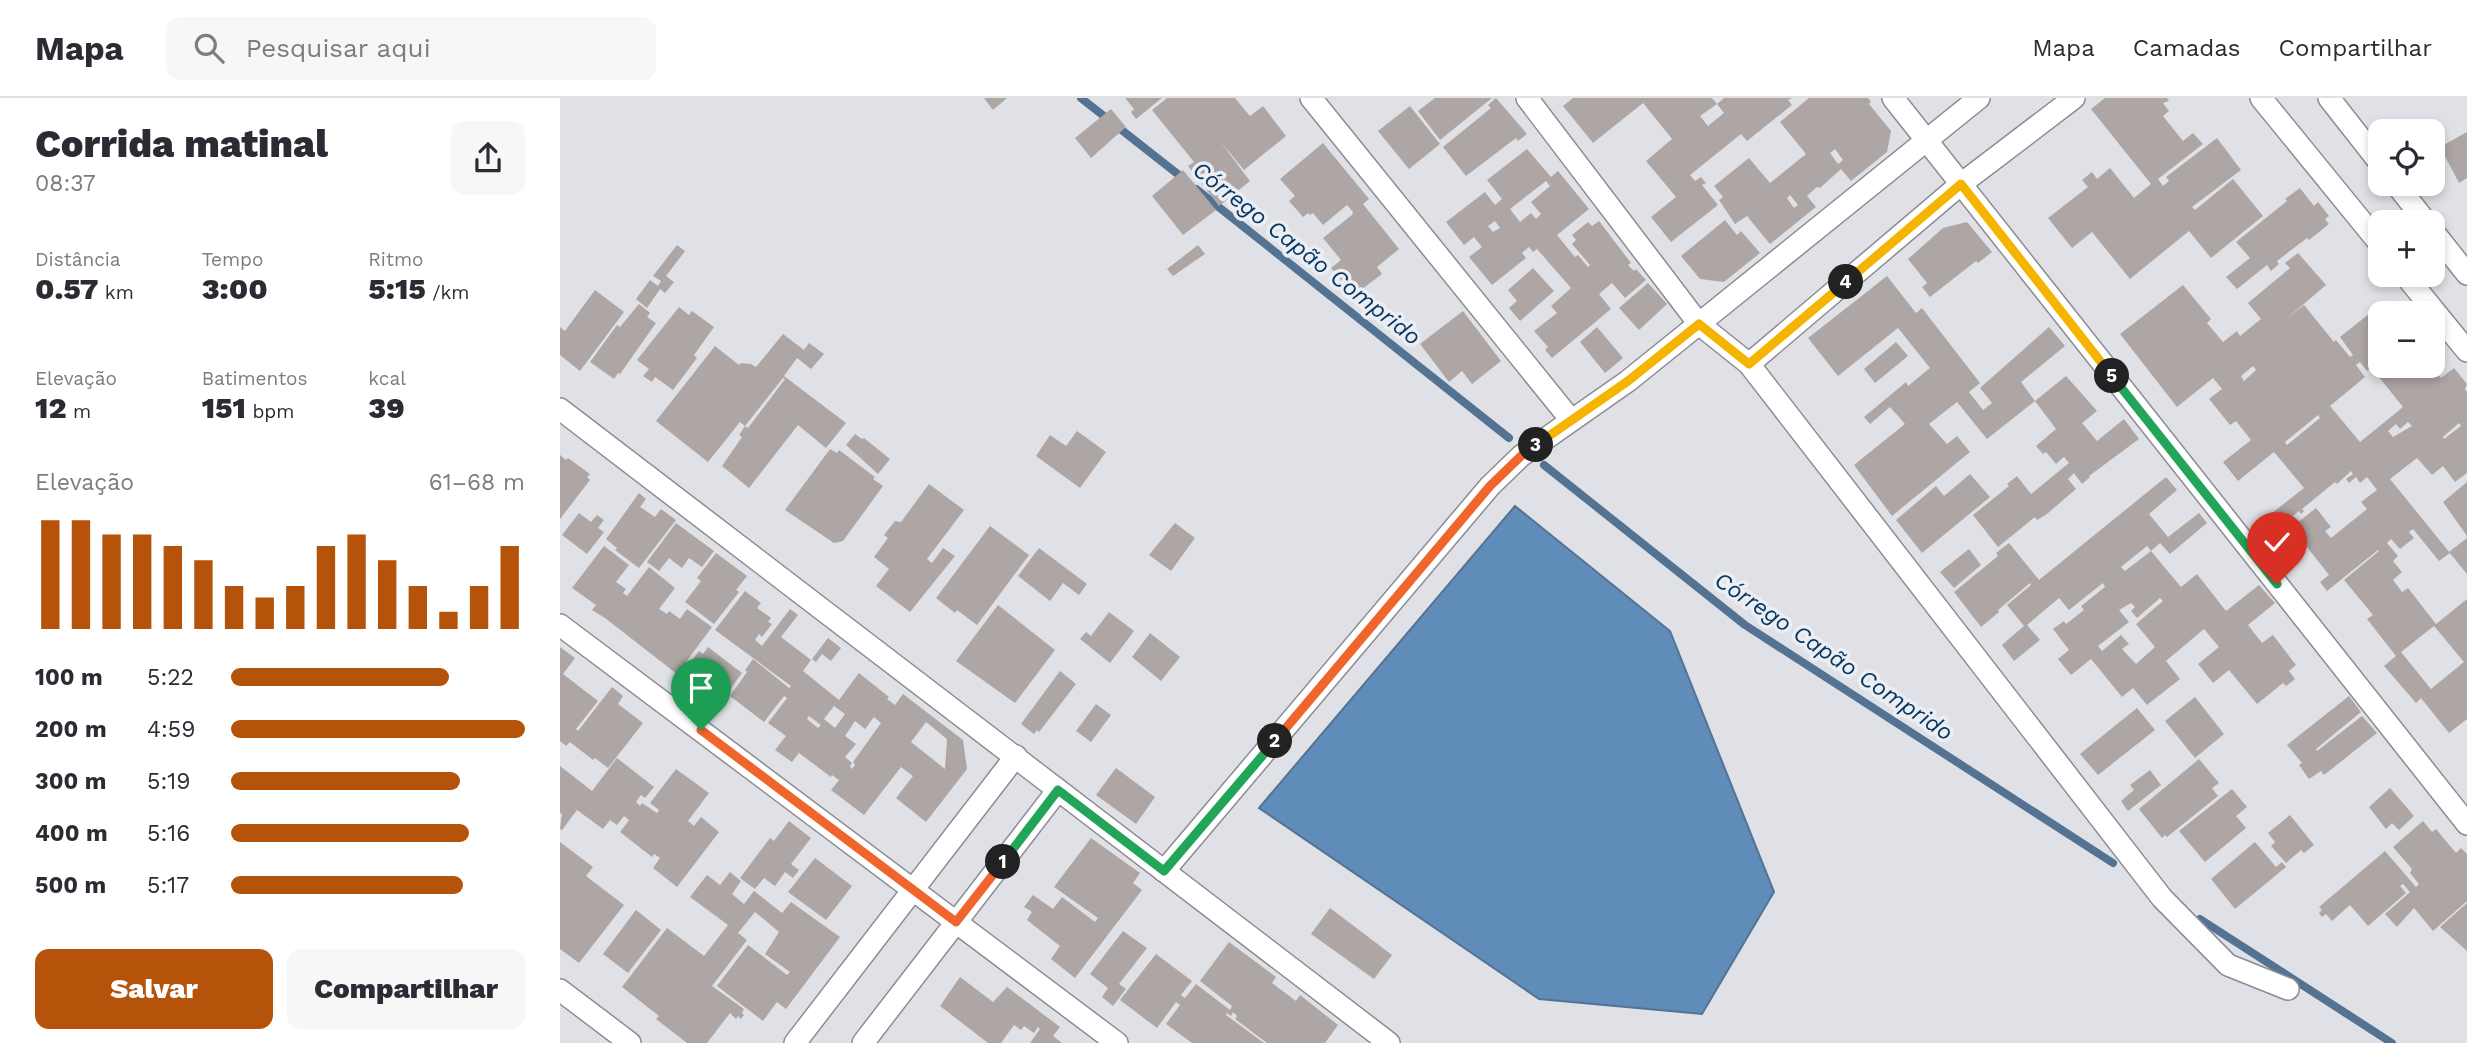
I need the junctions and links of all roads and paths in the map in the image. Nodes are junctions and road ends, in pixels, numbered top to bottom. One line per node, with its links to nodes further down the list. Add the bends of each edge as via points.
1 (1311, 98): 21 (street)
2 (1527, 98): 17 (street)
3 (1893, 98): 8 (street)
4 (1979, 98): 8 (street)
5 (2074, 98): 10 (street)
6 (2261, 98): 13 (street)
7 (2329, 98): 9 (street)
8 (1927, 141): 10 (street); 17 (street)
9 (2368, 148)
10 (1961, 184): 19 (street); 25 (street)
11 (2405, 196): 12 (street)
12 (2417, 210)
13 (2368, 229)
14 (2445, 246): 15 (street)
15 (2467, 274)
16 (2415, 287): 18 (street)
17 (1699, 324): 19 (street); 21 (street)
18 (2467, 351)
19 (1749, 364): 29 (street, via 2162,898 2228,965)
20 (560, 409): 23 (street)
21 (1572, 420): 26 (street, via 1521,456 1490,486)
22 (560, 625): 27 (street)
23 (1016, 756): 24 (street); 27 (street)
24 (1058, 790): 26 (street); 28 (street)
25 (2467, 824)
26 (1164, 871): 35 (street)
27 (913, 889): 28 (street); 32 (street)
28 (956, 922): 33 (street); 34 (street)
29 (2288, 989)
30 (560, 990): 31 (street)
31 (629, 1043)
32 (795, 1043)
33 (863, 1043)
34 (1117, 1043)
35 (1389, 1043)

